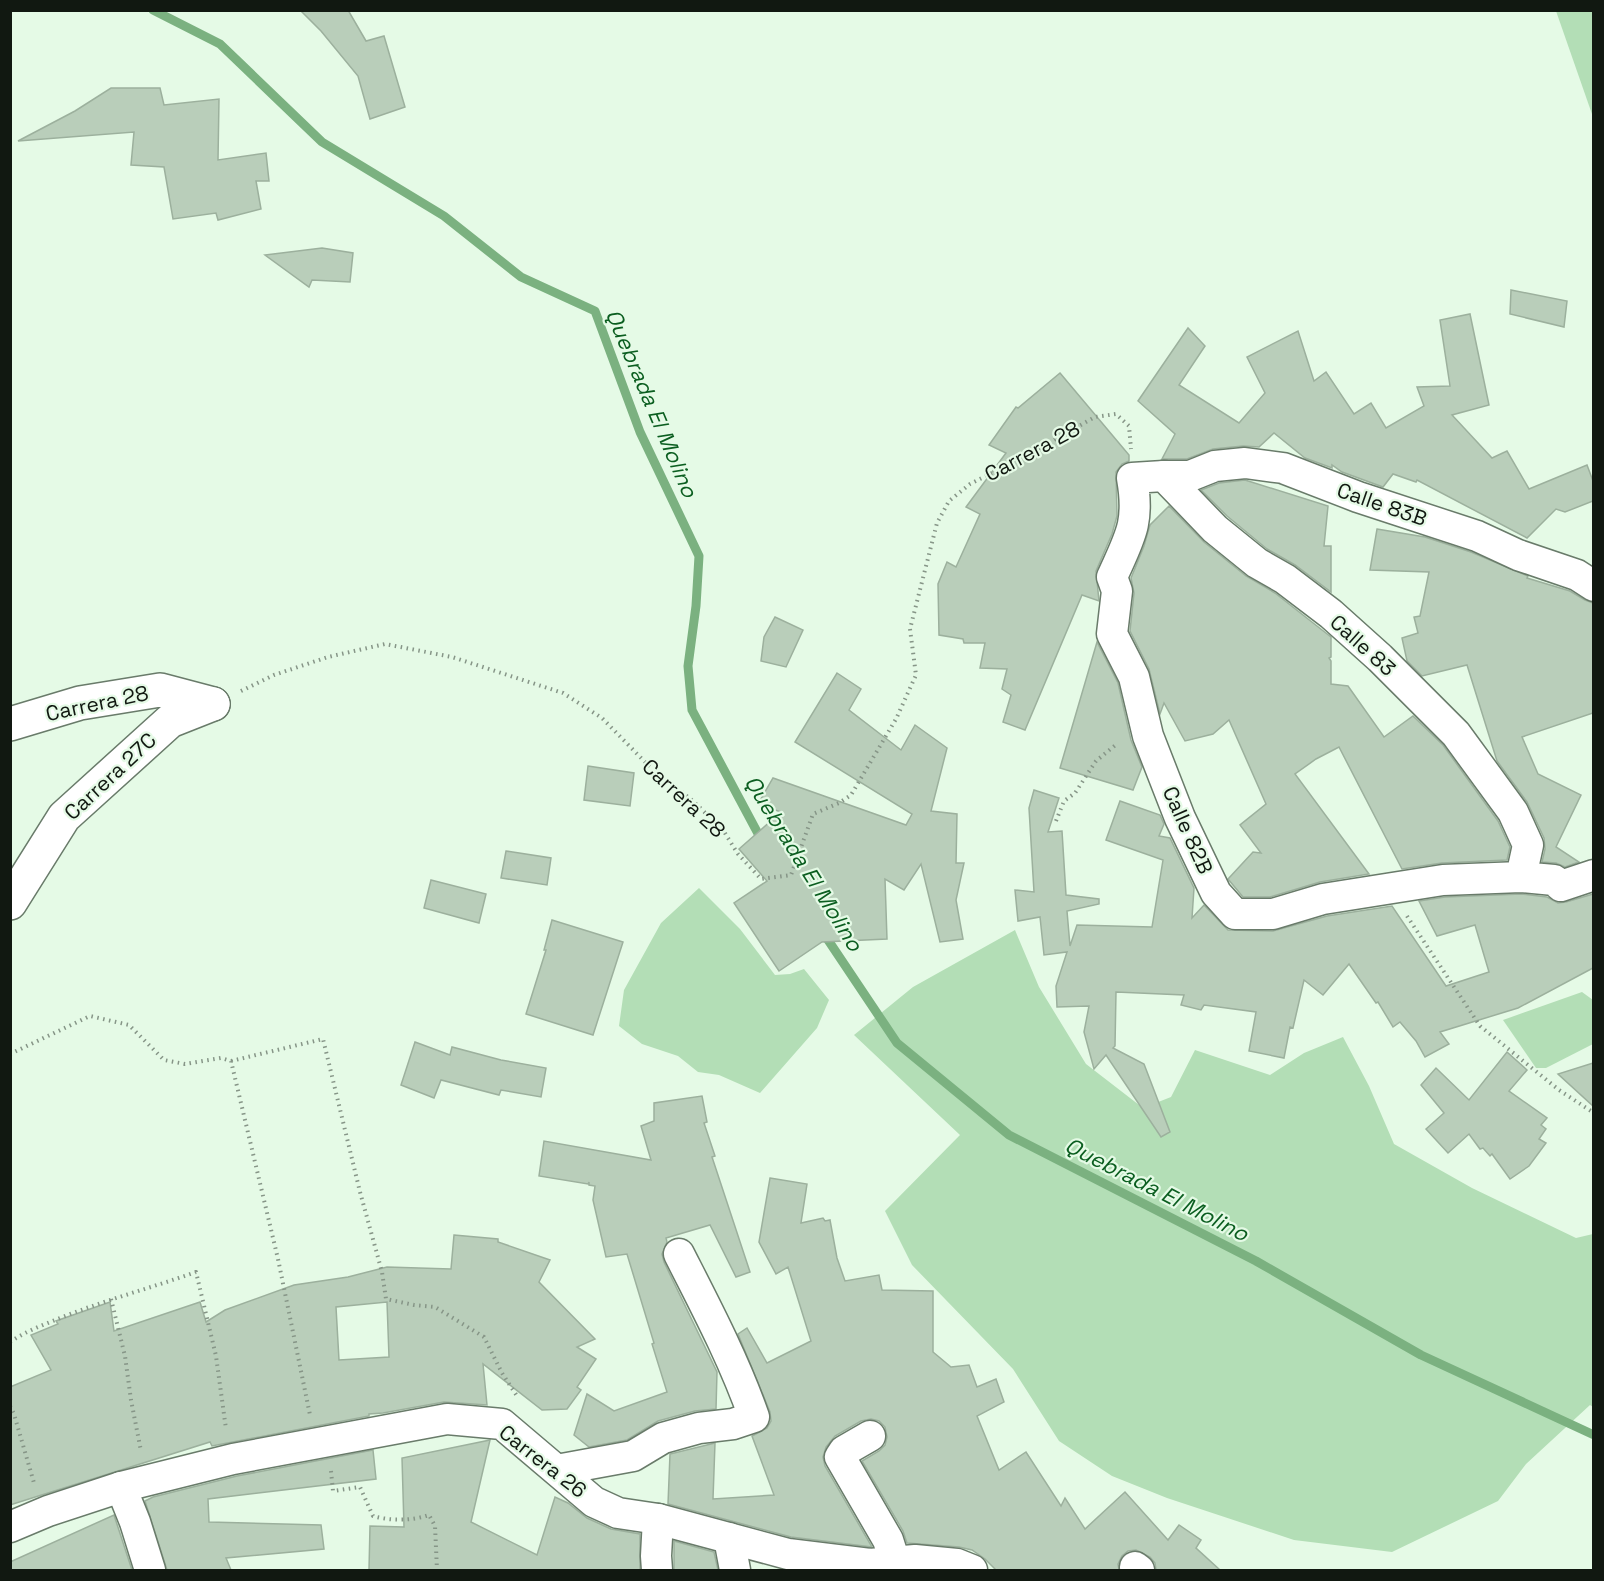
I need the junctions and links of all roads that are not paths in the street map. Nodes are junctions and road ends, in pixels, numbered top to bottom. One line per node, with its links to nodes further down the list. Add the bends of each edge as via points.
1 (1164, 476): 2 (street, Calle 83B, via 1190,476 1215,466 1245,463 1284,468 1477,536 1577,575); 6 (street, Calle 83, via 1215,530 1331,614 1456,734 1512,812 1528,845); 6 (street, Calle 82B, via 1132,478 1136,517 1112,577 1117,591 1112,634 1134,677 1148,736 1180,818 1216,892 1235,914 1273,914 1323,899 1443,880)
2 (1593, 586)
3 (213, 704): 4 (street, Carrera 28, via 160,690 80,703); 7 (street, Carrera 27C, via 170,721 64,817)
4 (10, 724)
5 (1593, 875): 6 (street, Calle 82B, via 1561,886 1554,880)
6 (1521, 877)
7 (10, 903)
8 (679, 1254): 10 (street, via 719,1333 754,1417 663,1438 633,1456)
9 (870, 1436): 16 (street, via 840,1457 888,1540)
10 (566, 1475): 11 (street, Carrera 26, via 502,1424 447,1419 232,1459); 12 (street, Carrera 26, via 594,1502 618,1513)
11 (135, 1484): 13 (street, Carrera 26); 17 (street, via 135,1522)
12 (658, 1519): 14 (street, Carrera 26); 15 (street)
13 (10, 1527)
14 (729, 1538): 16 (street, Carrera 26, via 788,1554); 18 (street)
15 (649, 1566)
16 (892, 1566): 19 (street, Carrera 26, via 915,1560 957,1564)
17 (150, 1570)
18 (735, 1570)
19 (972, 1570)

